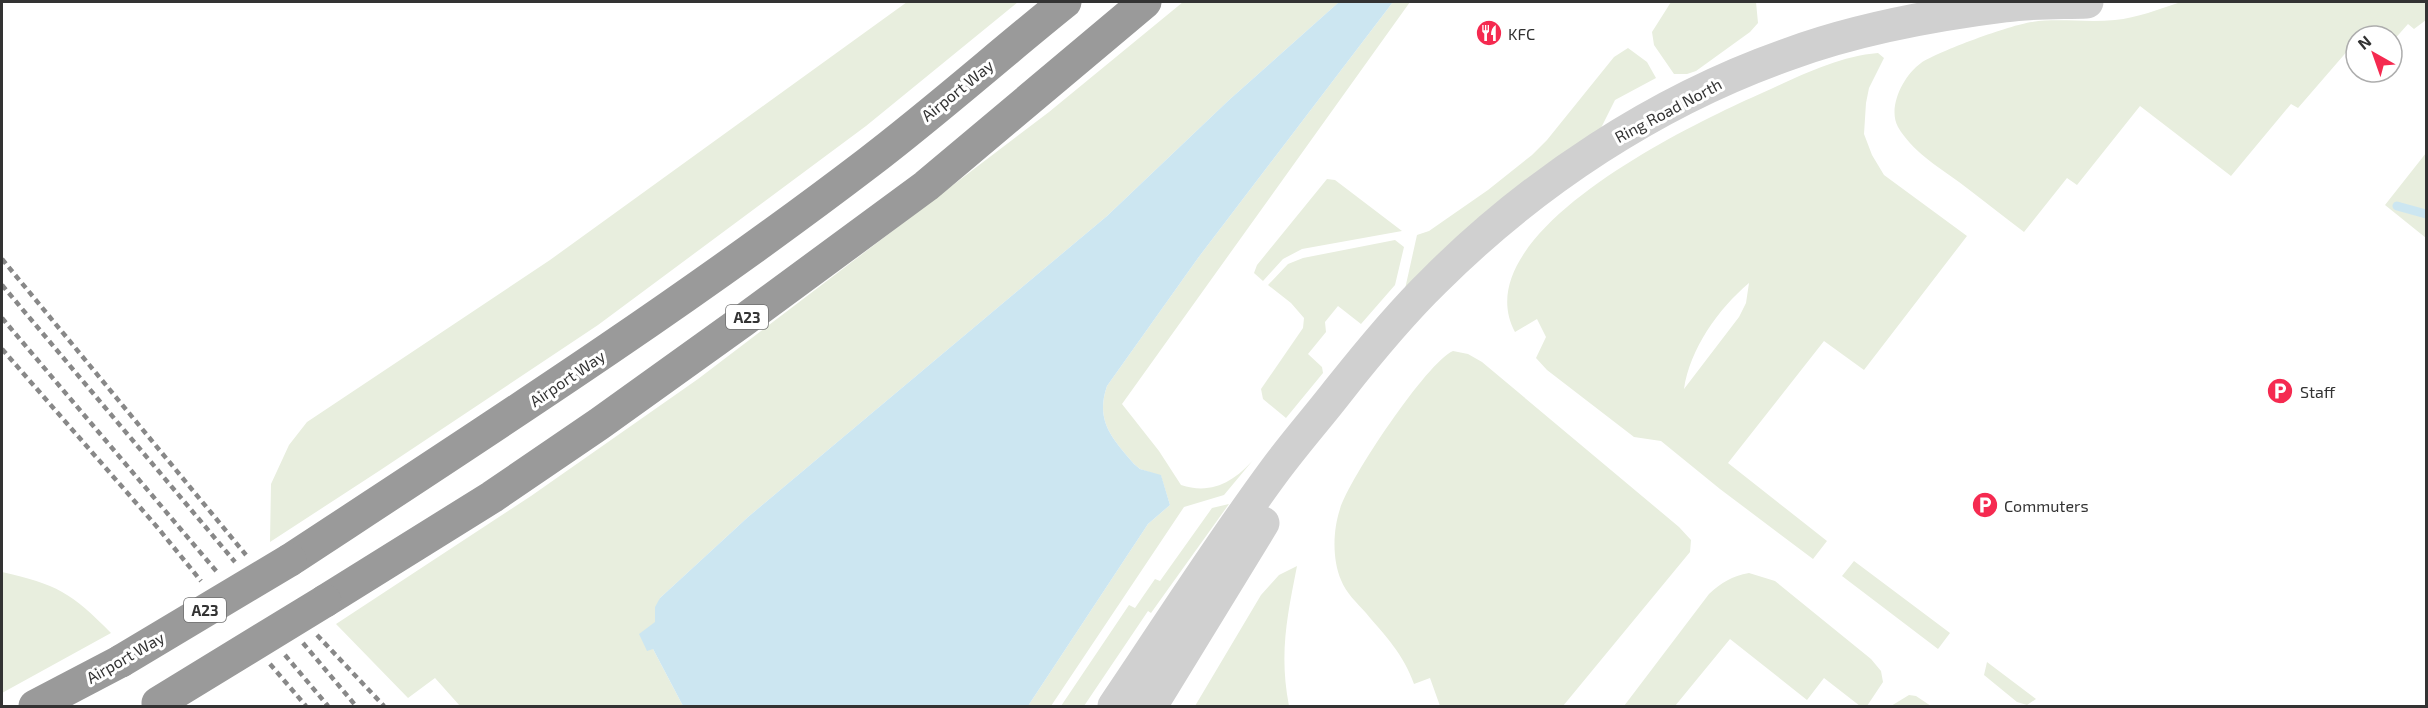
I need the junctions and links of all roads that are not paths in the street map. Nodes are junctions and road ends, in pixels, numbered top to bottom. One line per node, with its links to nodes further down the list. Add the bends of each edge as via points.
1 (1065, 2): 6 (highway, Airport Way / A23, bridge, via 869,162 592,362 290,560 121,661)
2 (1145, 2): 5 (highway, A23, bridge, via 926,186 599,424 492,497)
3 (2087, 2): 4 (street, Ring Road North, via 2007,5 1844,37 1747,70 1651,117 1554,177 1502,220 1434,280)
4 (1338, 392): 7 (street, via 1264,485); 8 (street)
5 (155, 705)
6 (35, 706)
7 (1114, 706)
8 (1151, 706)

